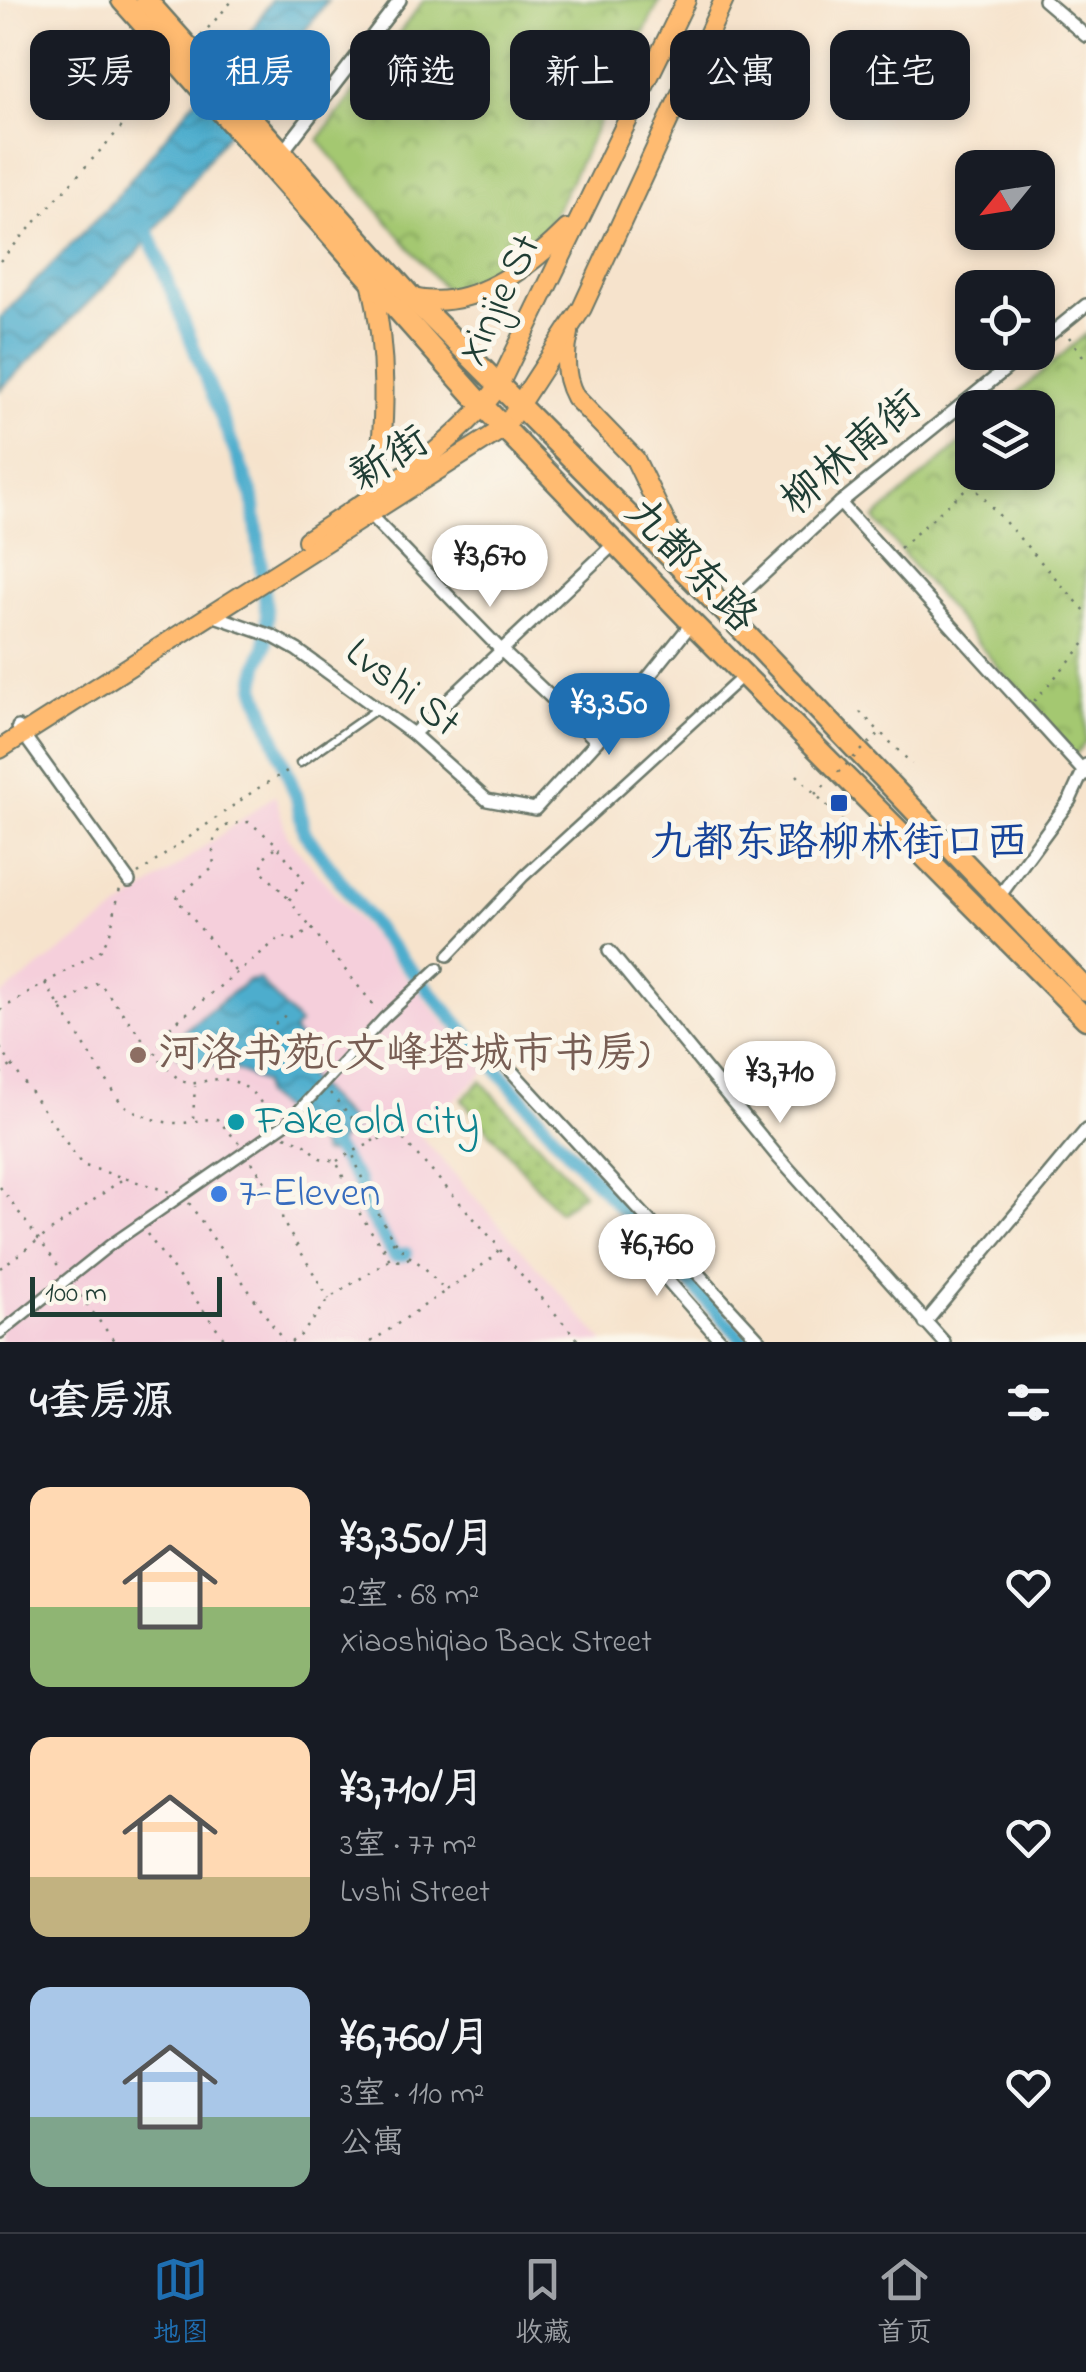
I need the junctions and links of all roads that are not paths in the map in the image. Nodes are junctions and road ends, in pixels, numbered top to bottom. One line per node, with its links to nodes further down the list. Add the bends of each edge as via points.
1 (122, 0): 8 (highway)
2 (146, 0): 8 (highway)
3 (400, 0): 9 (street)
4 (686, 0): 10 (main road, Xinjie St)
5 (724, 0): 14 (main road, Xinjie St)
6 (1044, 0): 7 (street)
7 (1086, 36)
8 (184, 56): 9 (highway)
9 (268, 148): 11 (highway, 九都东路); 12 (highway, 九都东路)
10 (578, 218): 12 (main road, via 534,262 502,282 456,299); 17 (main road, Xinjie St)
11 (371, 280): 19 (highway, 九都东路); 22 (main road, via 380,319 382,451)
12 (412, 298): 17 (highway, 九都东路)
13 (1086, 305): 15 (street)
14 (570, 328): 18 (main road, Xinjie St); 24 (main road, via 569,386 634,459 672,538)
15 (1055, 330)
16 (1005, 370): 21 (street, 柳林南街)
17 (498, 387): 18 (highway, 九都东路); 19 (main road, Xinjie St)
18 (520, 405): 20 (main road, 新街); 24 (highway, 九都东路)
19 (484, 407): 20 (highway, 九都东路); 22 (main road, Xinjie St)
20 (504, 428): 22 (main road, 新街); 23 (highway, 九都东路)
21 (840, 503): 24 (street, 柳林南街); 36 (street)
22 (367, 505): 25 (main road, Xinjie St); 27 (street)
23 (614, 543): 26 (highway, 九都东路); 27 (street)
24 (724, 611): 38 (highway, 九都东路)
25 (206, 613): 29 (street, Lvshi St, via 272,636); 30 (main road, Xinjie St)
26 (692, 623): 28 (highway, 九都东路); 33 (street)
27 (502, 651): 31 (street); 33 (street)
28 (744, 675): 40 (street, via 524,876); 43 (highway, 九都东路)
29 (378, 709): 31 (street, Lvshi St); 35 (lane)
30 (21, 730): 32 (main road); 34 (main road); 37 (street)
31 (413, 734): 33 (street, Lvshi St, via 486,800 536,810)
32 (0, 738)
33 (597, 740)
34 (0, 749)
35 (300, 763)
36 (1084, 769): 38 (street, via 1070,800)
37 (128, 880)
38 (998, 898): 42 (highway, 九都东路)
39 (609, 951): 47 (street)
40 (448, 956)
41 (438, 968): 48 (street, via 280,1128 140,1224)
42 (1086, 990)
43 (1086, 1019)
44 (506, 1065): 50 (street)
45 (1086, 1130): 47 (street)
46 (616, 1233): 49 (street, via 663,1274)
47 (925, 1323): 51 (street)
48 (0, 1333)
49 (722, 1342)
50 (760, 1342)
51 (944, 1342)

